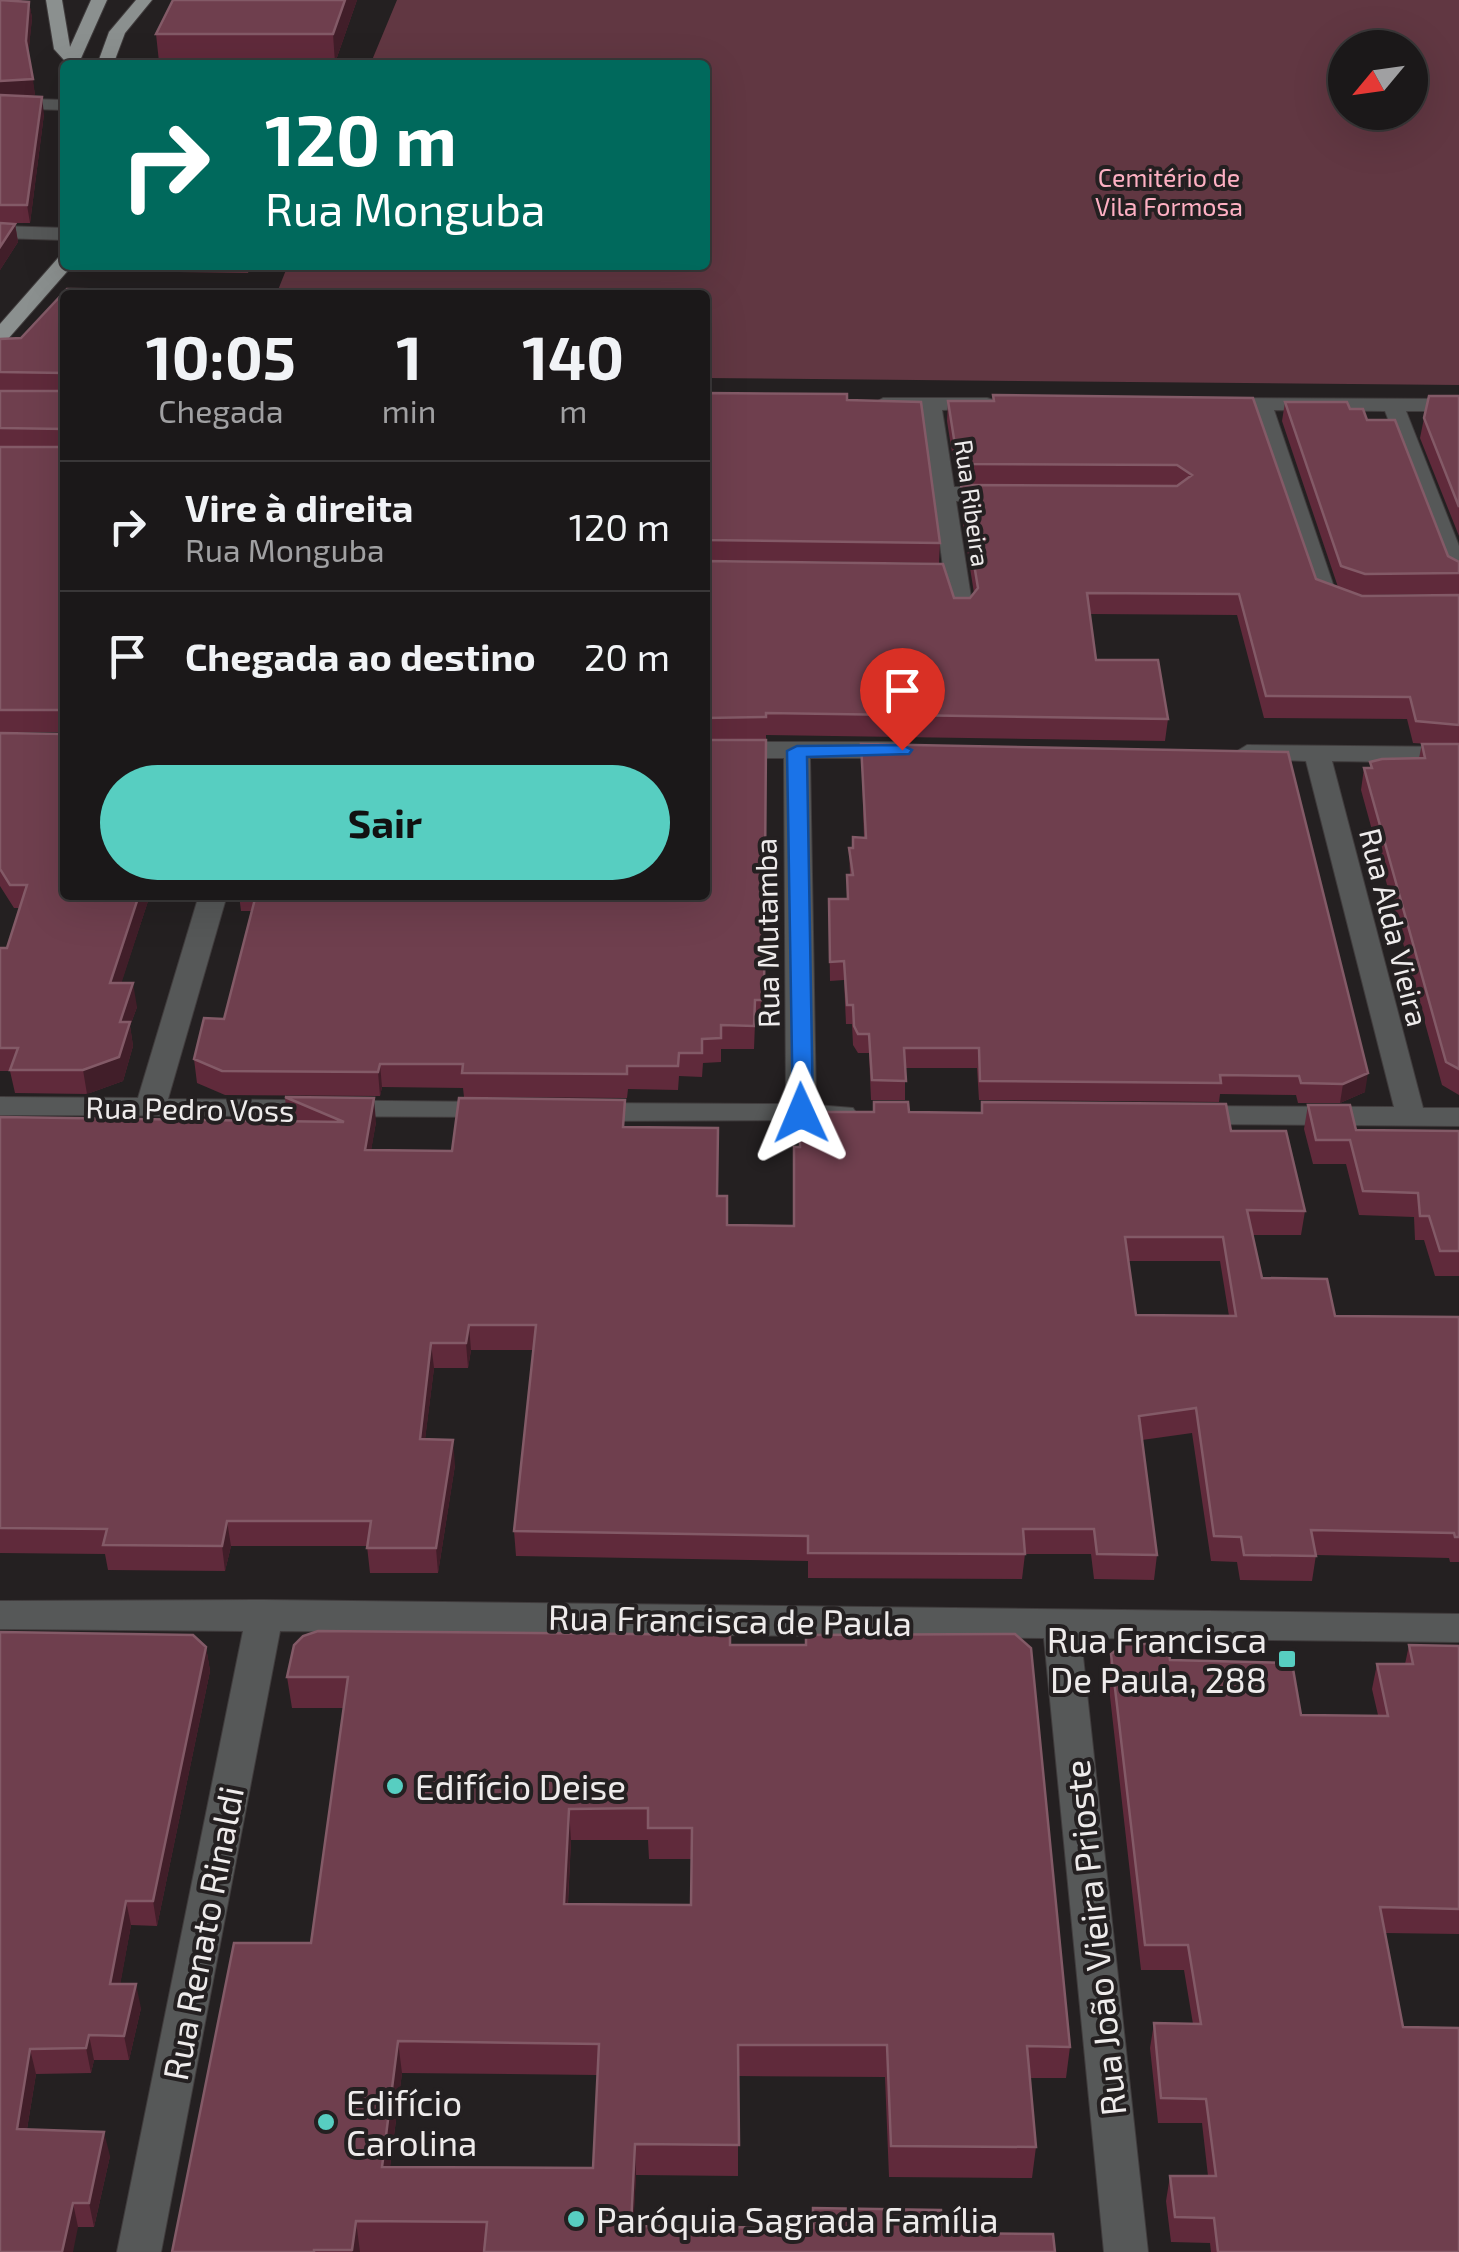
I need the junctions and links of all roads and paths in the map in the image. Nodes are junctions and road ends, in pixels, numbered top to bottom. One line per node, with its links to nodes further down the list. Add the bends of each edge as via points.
1 (54, 0): 4 (main road)
2 (99, 0): 5 (main road)
3 (144, 0): 6 (main road, via 117,32)
4 (70, 60)
5 (72, 60)
6 (106, 60)
7 (0, 103): 8 (street)
8 (60, 105)
9 (0, 232): 10 (street)
10 (60, 234)
11 (60, 268): 12 (main road)
12 (0, 336)
13 (858, 404): 14 (street)
14 (931, 404): 15 (street); 20 (street, Rua Ribeira)
15 (1007, 404)
16 (1192, 404): 17 (street)
17 (1262, 404): 18 (street); 25 (street, via 1325,594 1345,604)
18 (1393, 405): 19 (street); 22 (street)
19 (1459, 405)
20 (946, 494): 21 (street); 24 (street, Rua Ribeira)
21 (1029, 494)
22 (1458, 568)
23 (879, 574): 24 (street)
24 (956, 574): 26 (street, Rua Ribeira)
25 (1376, 606)
26 (961, 610)
27 (710, 750): 29 (street)
28 (921, 750): 29 (street)
29 (797, 751): 38 (street, Rua Mutamba)
30 (1223, 753): 31 (street)
31 (1317, 754): 32 (street); 41 (street, Rua Alda Vieira)
32 (1459, 755)
33 (211, 900): 35 (street)
34 (0, 1106): 35 (street, Rua Pedro Voss)
35 (150, 1108): 36 (street, Rua Pedro Voss)
36 (524, 1111)
37 (560, 1112): 38 (street)
38 (801, 1113): 39 (street)
39 (876, 1114)
40 (1156, 1115): 41 (street)
41 (1411, 1117): 42 (street)
42 (1459, 1117)
43 (0, 1614): 44 (street, Rua Francisca de Paula)
44 (265, 1614): 45 (street, Rua Francisca de Paula); 47 (street, Rua Renato Rinaldi)
45 (1061, 1625): 46 (street, Rua Francisca de Paula); 48 (street, Rua João Vieira Prioste)
46 (1459, 1628)
47 (140, 2252)
48 (1126, 2252)

